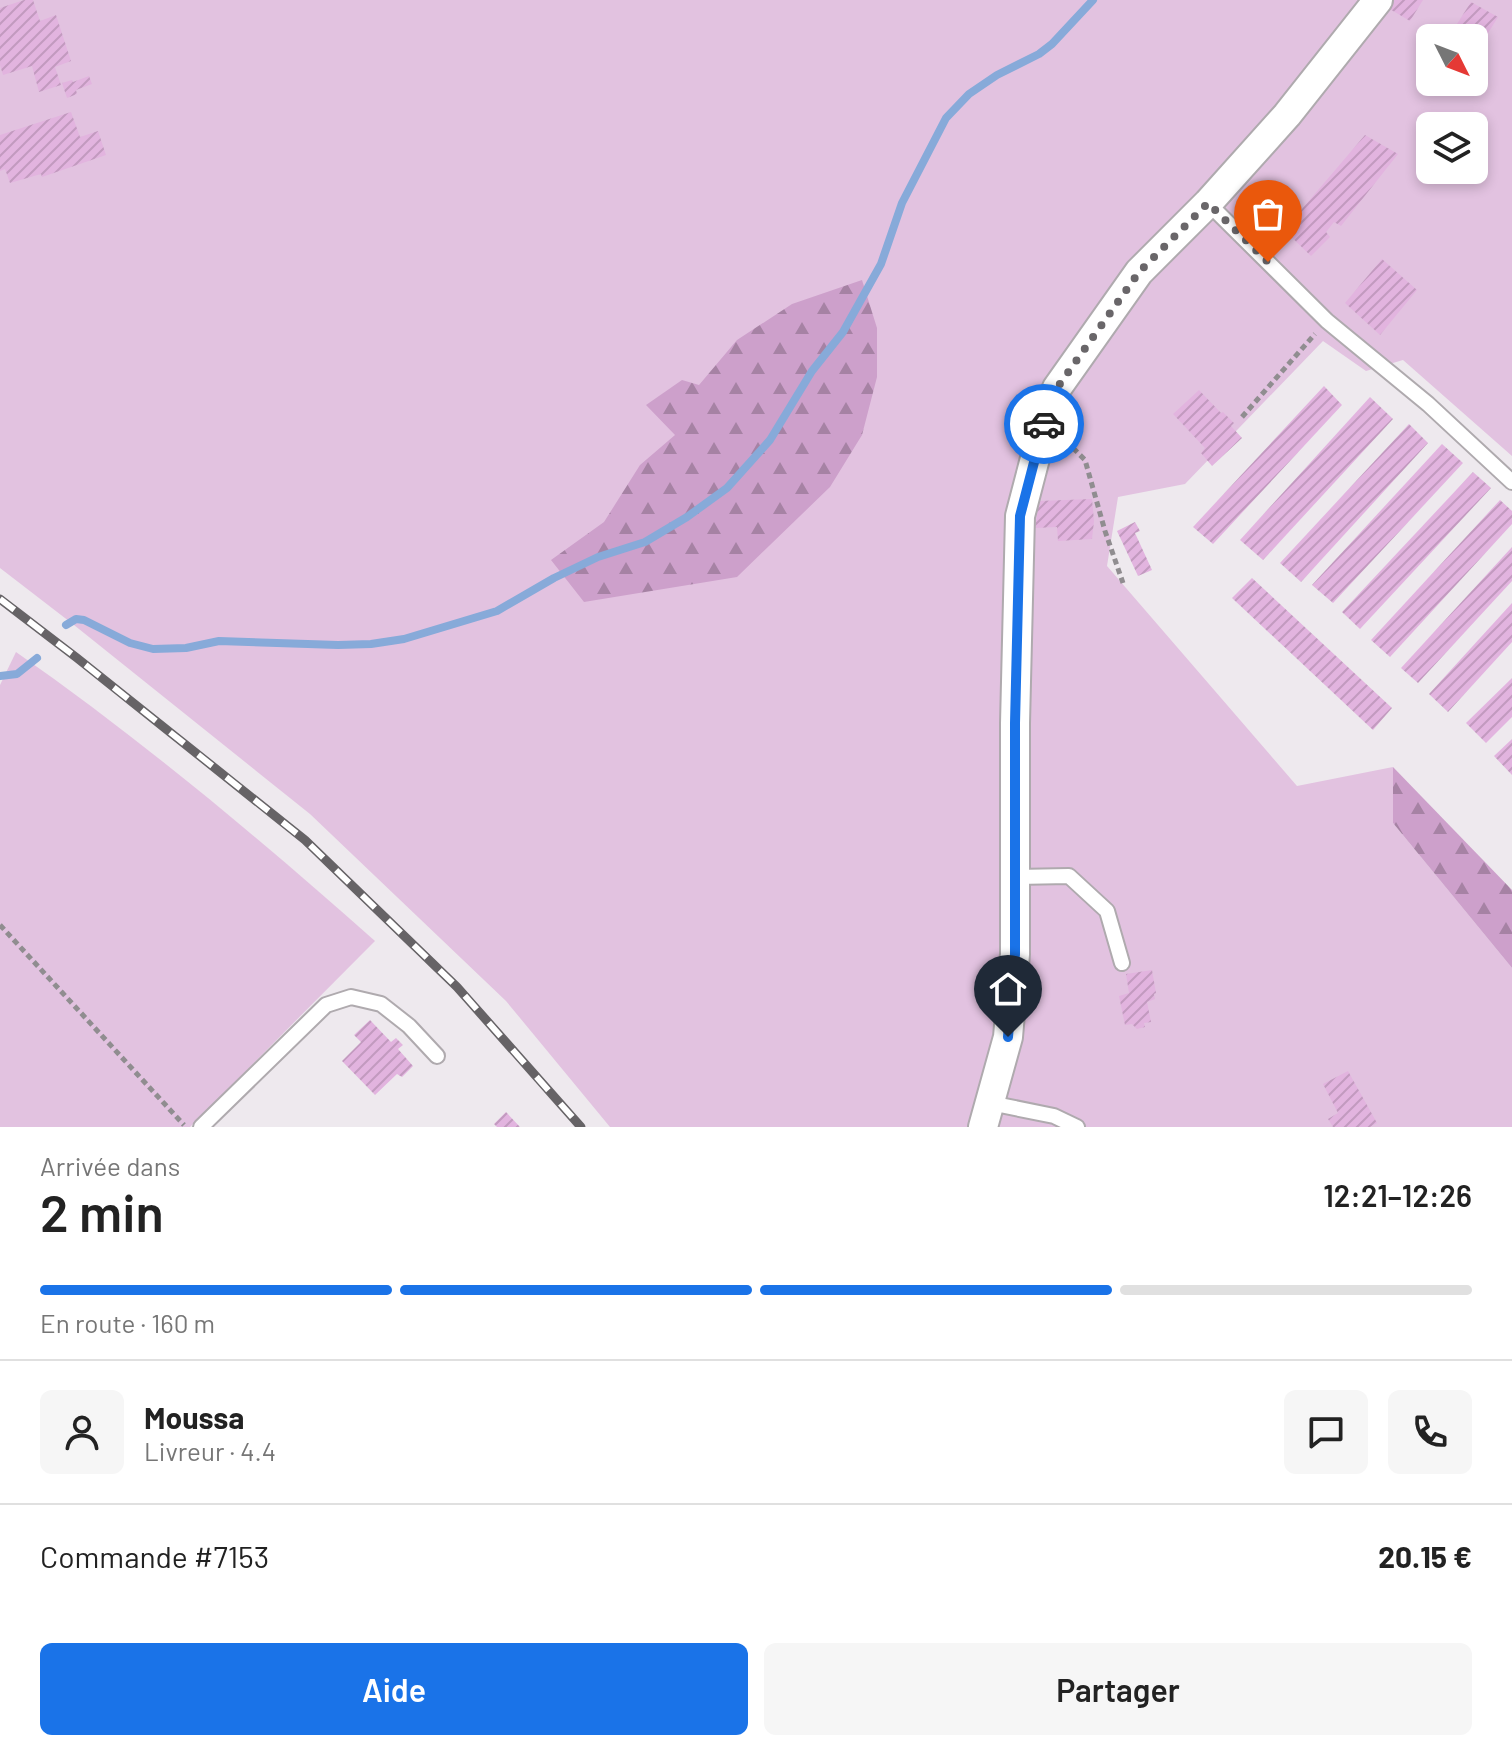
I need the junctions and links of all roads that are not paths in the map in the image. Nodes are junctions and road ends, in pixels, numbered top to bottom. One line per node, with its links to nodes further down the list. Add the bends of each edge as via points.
1 (1378, 0): 2 (street, via 1287,115)
2 (1208, 203): 3 (lane, via 1327,321); 4 (street, via 1139,272 1057,388 1045,420 1020,516)
3 (1512, 482)
4 (1016, 877): 5 (lane, via 1069,876 1107,911); 7 (street, via 1008,1037)
5 (1122, 963)
6 (437, 1056): 8 (lane, via 381,1004 351,997 326,1005)
7 (987, 1115): 9 (lane, via 1054,1116)
8 (201, 1127)
9 (1077, 1127)

